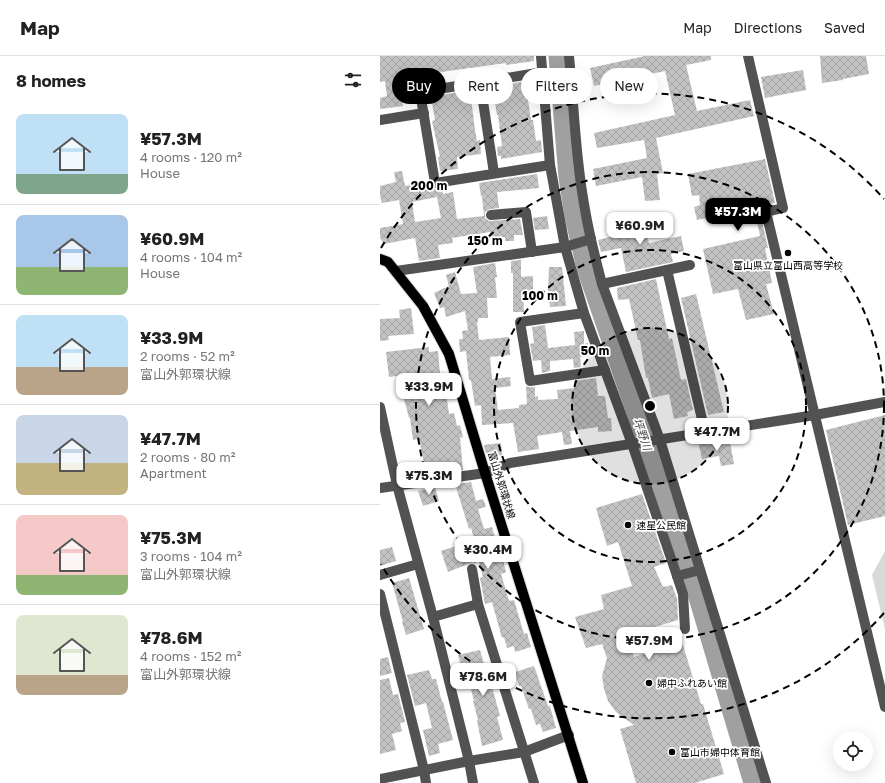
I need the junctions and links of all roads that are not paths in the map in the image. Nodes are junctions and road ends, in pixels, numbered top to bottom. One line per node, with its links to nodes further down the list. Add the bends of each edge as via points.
1 (541, 56): 4 (street)
2 (569, 56): 13 (street, via 578,162)
3 (748, 56): 25 (street, via 783,208 766,212)
4 (542, 68)
5 (454, 86): 8 (street, via 420,92)
6 (483, 104): 11 (street)
7 (545, 104): 10 (street)
8 (424, 113): 9 (street); 11 (street, via 435,182)
9 (380, 120)
10 (550, 164): 11 (street); 14 (street)
11 (494, 173)
12 (491, 215): 15 (street, via 526,212)
13 (591, 239): 14 (street); 20 (street)
14 (565, 247): 15 (street); 21 (street)
15 (532, 252): 19 (street)
16 (380, 259): 19 (main road, 富山外郭環状線, via 388,262)
17 (690, 265): 18 (street)
18 (667, 270): 20 (street); 26 (street)
19 (396, 271): 29 (main road, 富山外郭環状線, via 423,306 449,354)
20 (602, 284): 27 (street)
21 (584, 313): 22 (street); 22 (street, via 520,322 530,381)
22 (605, 370): 28 (street)
23 (885, 402): 25 (street)
24 (380, 408): 30 (street)
25 (815, 415): 26 (street); 41 (street)
26 (705, 432): 27 (street)
27 (660, 440): 28 (street); 34 (street)
28 (632, 444): 29 (street, via 510,463); 36 (street)
29 (485, 473): 30 (street); 42 (main road, 富山外郭環状線)
30 (397, 485): 31 (street); 32 (street)
31 (380, 488)
32 (418, 564): 35 (street); 39 (street)
33 (472, 569): 38 (street)
34 (700, 570): 36 (street); 51 (street)
35 (380, 575)
36 (677, 576): 40 (street, via 683,594)
37 (380, 594): 45 (street)
38 (478, 604): 39 (street); 43 (street)
39 (433, 617): 44 (street)
40 (685, 629)
41 (885, 707)
42 (569, 735): 43 (street); 50 (main road, 富山外郭環状線)
43 (524, 752): 44 (street); 49 (street)
44 (469, 761): 45 (street); 48 (street)
45 (424, 770): 46 (street); 47 (street)
46 (380, 779)
47 (426, 783)
48 (473, 783)
49 (534, 783)
50 (583, 783)
51 (766, 783)

